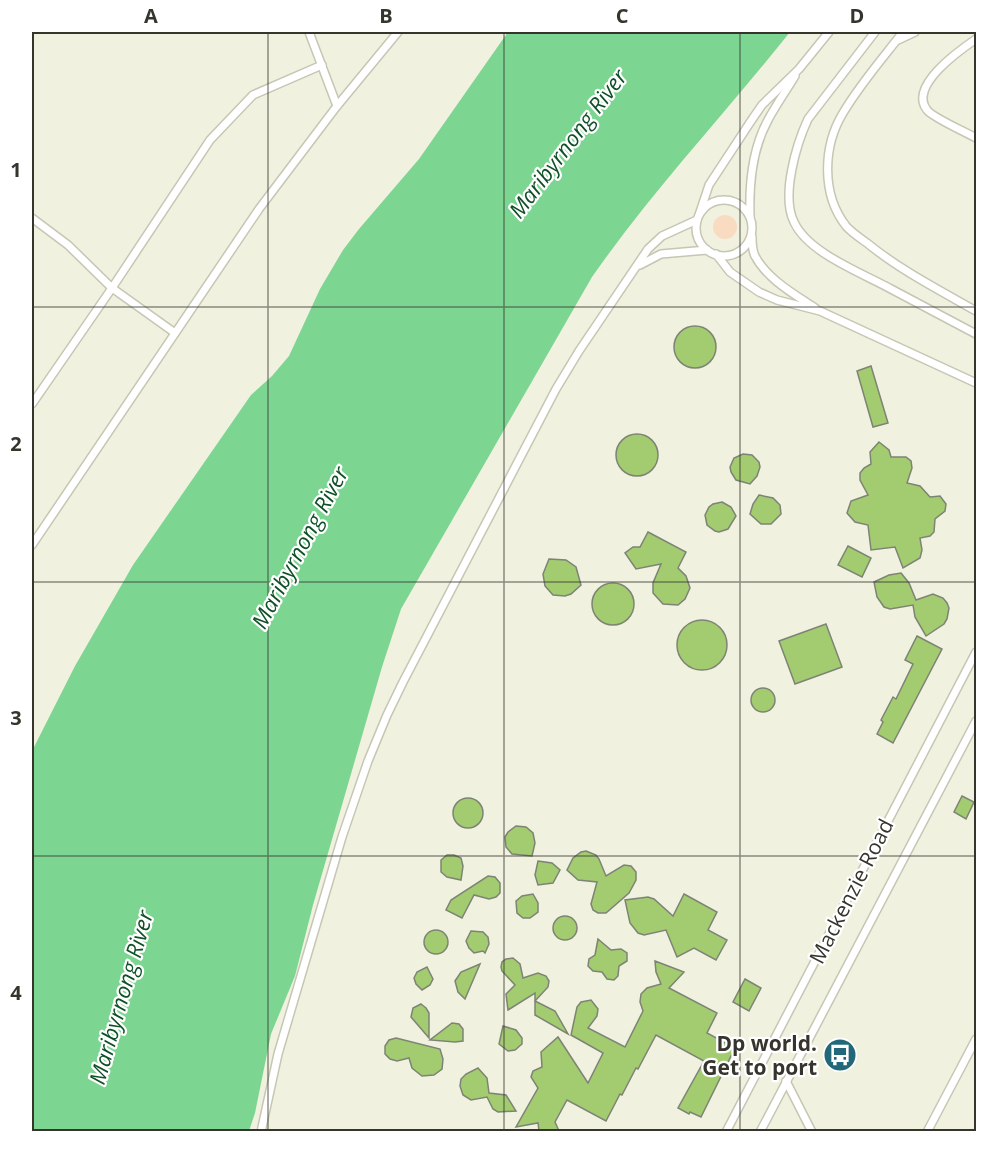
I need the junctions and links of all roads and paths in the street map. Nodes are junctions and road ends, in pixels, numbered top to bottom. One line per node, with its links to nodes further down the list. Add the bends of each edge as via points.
1 (309, 32): 9 (lane)
2 (398, 32): 11 (lane)
3 (829, 32): 10 (lane)
4 (875, 32): 24 (lane, via 808,119 794,164 789,210 800,233 824,253)
5 (904, 32): 8 (lane)
6 (915, 32): 8 (lane)
7 (976, 39): 12 (lane, via 939,68 927,86 923,103 928,112)
8 (896, 41): 21 (lane, via 848,105 834,133 827,159 827,182 834,206 846,226 881,254)
9 (322, 65): 11 (lane); 20 (lane, via 253,95 210,140)
10 (799, 69): 13 (lane, via 760,139 749,187); 14 (lane, via 751,121 709,185)
11 (337, 106): 23 (lane, via 259,209)
12 (976, 138)
13 (750, 216): 14 (lane, via 738,203 729,200 712,203); 16 (lane)
14 (698, 217): 17 (lane, via 698,236); 19 (lane, via 662,236)
15 (32, 218): 20 (lane, via 68,245)
16 (752, 234): 18 (lane, via 738,252); 22 (lane, via 754,254 764,269)
17 (707, 250): 18 (lane); 19 (lane, via 661,254)
18 (716, 254): 22 (lane, via 730,272 759,292)
19 (638, 266): 32 (lane, via 556,389 387,716 342,837 279,1054)
20 (112, 288): 23 (lane); 26 (lane)
21 (976, 310)
22 (820, 311): 25 (lane)
23 (175, 333): 27 (lane)
24 (976, 334)
25 (976, 383)
26 (32, 404)
27 (32, 545)
28 (976, 652): 33 (lane, Mackenzie Road)
29 (976, 721): 31 (lane, Mackenzie Road)
30 (976, 1039): 36 (lane)
31 (786, 1081): 34 (lane, Mackenzie Road); 35 (lane)
32 (261, 1131)
33 (726, 1131)
34 (760, 1131)
35 (812, 1131)
36 (927, 1131)

